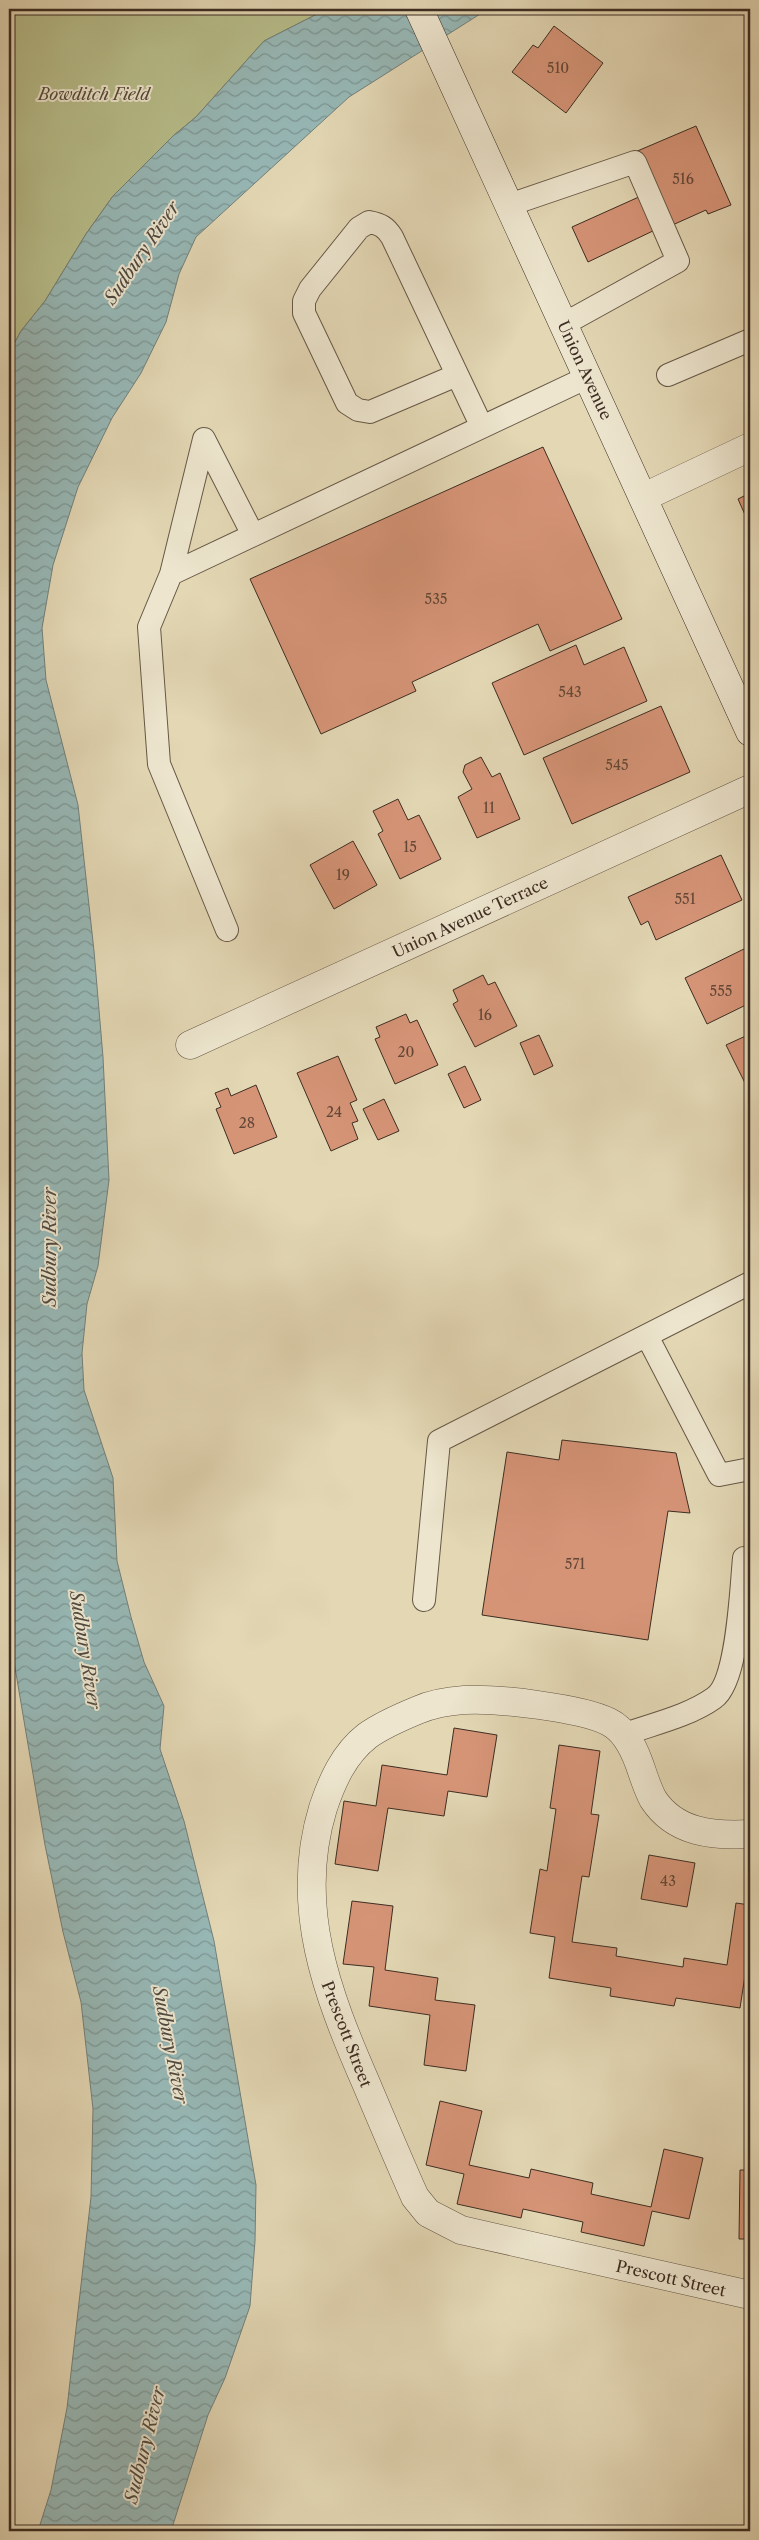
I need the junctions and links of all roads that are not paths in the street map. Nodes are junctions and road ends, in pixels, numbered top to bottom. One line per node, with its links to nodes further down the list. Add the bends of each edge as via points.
1 (419, 9): 2 (street, Union Avenue)
2 (508, 205): 3 (street, Union Avenue); 3 (lane, via 635,162 678,260)
3 (564, 324): 7 (street, Union Avenue)
4 (750, 340): 5 (lane)
5 (668, 375)
6 (457, 376): 6 (lane, via 387,229 369,222 359,228 304,301 304,313 347,403 358,410 370,412); 8 (lane)
7 (588, 377): 8 (lane); 10 (street, Union Avenue)
8 (482, 427): 11 (lane)
9 (750, 447): 10 (street)
10 (644, 497): 13 (street, Union Avenue)
11 (253, 535): 12 (lane); 12 (lane, via 204,438)
12 (171, 574): 15 (lane, via 150,627 159,764)
13 (750, 732)
14 (750, 789): 16 (street, Union Avenue Terrace)
15 (227, 930)
16 (190, 1046)
17 (750, 1283): 18 (lane)
18 (647, 1336): 19 (lane, via 719,1475); 21 (lane, via 439,1441)
19 (750, 1469)
20 (744, 1558): 22 (lane, via 728,1681 716,1698)
21 (424, 1600)
22 (625, 1734): 23 (street, Prescott Street, via 652,1798 679,1824 706,1833); 24 (street, Prescott Street, via 591,1714 465,1700 428,1706 368,1736 344,1760 328,1794 317,1829 312,1871 313,1913 325,1982 336,2016 414,2197 428,2213 461,2230)
23 (750, 1834)
24 (750, 2295)

